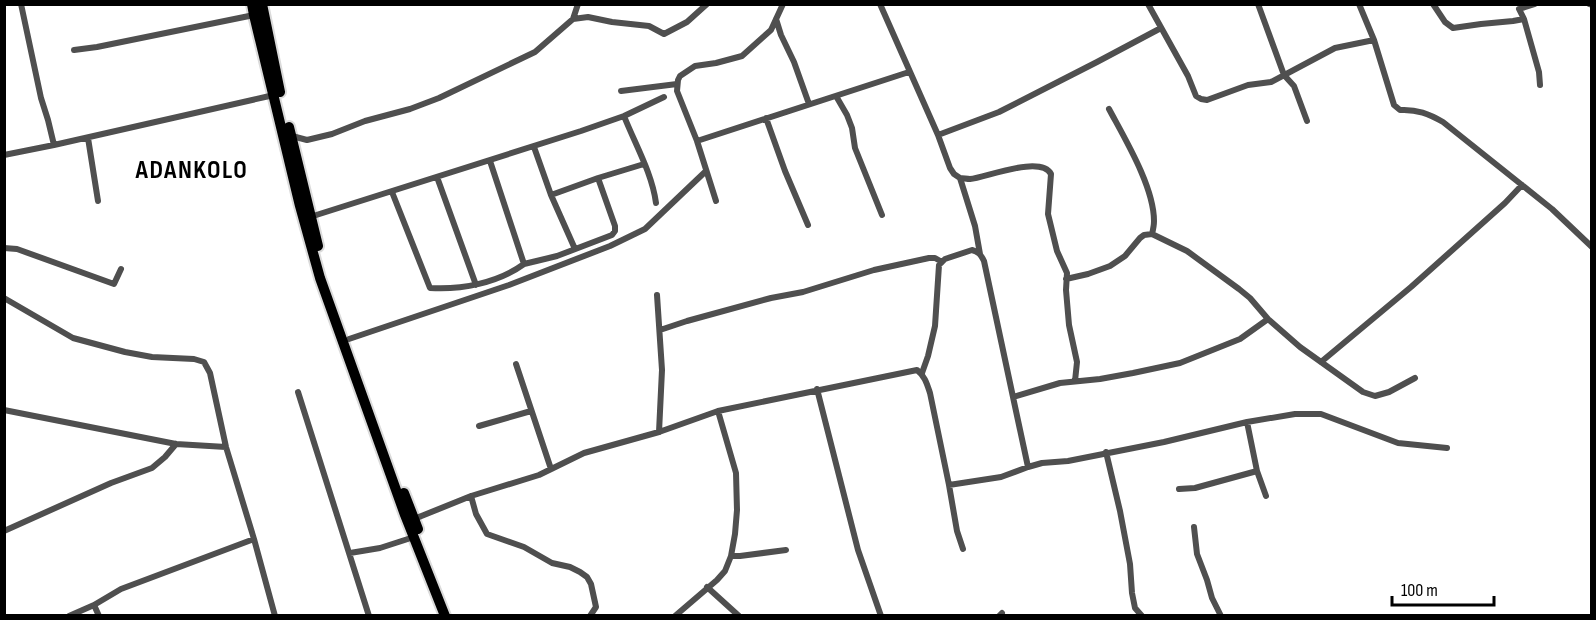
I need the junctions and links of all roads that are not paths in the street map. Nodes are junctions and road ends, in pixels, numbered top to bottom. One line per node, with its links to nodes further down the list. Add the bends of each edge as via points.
1 (21, 4): 36 (street)
2 (262, 4): 33 (main road)
3 (578, 4): 14 (street)
4 (707, 4): 14 (street, via 687,22 664,34 650,26 588,17)
5 (783, 4): 13 (street)
6 (880, 4): 19 (street)
7 (1148, 4): 16 (street)
8 (1258, 4): 20 (street)
9 (1359, 4): 17 (street)
10 (1433, 4): 15 (street, via 1453,28)
11 (1535, 4): 15 (street, via 1519,9)
12 (253, 10): 18 (street); 24 (main road)
13 (776, 18): 21 (street, via 771,30 742,56 695,66 680,76); 27 (street)
14 (573, 19): 33 (street, via 535,52 440,98 333,134 307,140)
15 (1524, 19): 22 (street)
16 (1161, 28): 20 (street, via 1201,99 1271,82); 32 (street, via 999,112)
17 (1374, 40): 20 (street, via 1335,48); 45 (street, via 1394,105 1443,122)
18 (74, 50)
19 (909, 72): 25 (street); 32 (street)
20 (1284, 75): 31 (street, via 1294,86)
21 (676, 84): 23 (street); 35 (street)
22 (1540, 86)
23 (621, 91)
24 (274, 95): 34 (street); 52 (main road)
25 (837, 96): 27 (street); 51 (street)
26 (664, 97): 29 (street)
27 (809, 104): 30 (street)
28 (1109, 109): 54 (street, via 1149,192)
29 (624, 116): 37 (street); 40 (street)
30 (766, 118): 35 (street); 53 (street)
31 (1307, 121)
32 (938, 135): 44 (street, via 950,168)
33 (291, 136): 52 (main road)
34 (88, 138): 36 (street); 48 (street)
35 (697, 141): 41 (street)
36 (54, 145): 38 (street)
37 (534, 147): 39 (street); 47 (street)
38 (4, 155)
39 (490, 160): 42 (street); 60 (street)
40 (644, 164): 43 (street); 50 (street)
41 (706, 171): 49 (street); 68 (street, via 645,230 509,285)
42 (437, 177): 46 (street); 63 (street)
43 (598, 178): 47 (street); 57 (street, via 615,231)
44 (960, 178): 58 (street); 62 (street, via 1006,169 1043,166 1049,170 1048,214)
45 (1522, 185): 55 (street); 69 (street)
46 (392, 192): 52 (street); 63 (street, via 430,288)
47 (551, 195): 57 (street)
48 (98, 201)
49 (716, 201)
50 (656, 203)
51 (882, 215)
52 (307, 218): 68 (main road); 97 (main road, via 320,278)
53 (808, 225)
54 (1152, 234): 62 (street, via 1140,238 1110,267); 66 (street, via 1187,251 1239,289)
55 (1592, 247)
56 (4, 248): 61 (street, via 114,284)
57 (575, 249): 60 (street)
58 (980, 254): 59 (street, via 972,250); 76 (street)
59 (942, 262): 67 (street, via 929,258 874,270); 71 (street, via 934,326)
60 (524, 264): 63 (street)
61 (121, 269)
62 (1066, 279): 73 (street, via 1069,325 1077,362)
63 (476, 285)
64 (657, 295): 67 (street)
65 (4, 298): 84 (street, via 72,338 152,357 204,362)
66 (1268, 319): 69 (street); 73 (street, via 1240,339 1180,363)
67 (660, 330): 82 (street)
68 (348, 339): 94 (main road)
69 (1321, 363): 72 (street, via 1363,393 1375,396)
70 (516, 364): 78 (street)
71 (922, 373): 74 (street, via 917,370); 90 (street, via 930,393)
72 (1415, 378)
73 (1075, 381): 76 (street)
74 (817, 389): 79 (street); 105 (street, via 858,550)
75 (298, 392): 101 (street)
76 (1013, 397): 87 (street)
77 (4, 410): 83 (street)
78 (531, 411): 81 (street); 88 (street)
79 (718, 411): 82 (street); 102 (street, via 736,473 737,510)
80 (1247, 422): 85 (street, via 1321,414 1398,443); 86 (street); 89 (street)
81 (480, 426)
82 (659, 432): 88 (street, via 584,453)
83 (176, 444): 84 (street); 96 (street, via 152,468)
84 (226, 447): 98 (street)
85 (1447, 448)
86 (1106, 452): 87 (street); 116 (street, via 1130,564 1135,609)
87 (1028, 468): 90 (street, via 1001,477)
88 (551, 469): 92 (street)
89 (1257, 471): 91 (street); 93 (street)
90 (949, 485): 99 (street)
91 (1179, 489)
92 (471, 496): 94 (street); 112 (street, via 487,534 586,577 597,607)
93 (1266, 496)
94 (414, 519): 111 (main road)
95 (1194, 527): 117 (street, via 1197,554)
96 (4, 531)
97 (414, 537): 101 (street); 110 (main road)
98 (254, 539): 104 (street, via 122,589); 108 (street)
99 (963, 549)
100 (786, 550): 102 (street)
101 (350, 553): 109 (street)
102 (731, 556): 103 (street, via 724,571)
103 (707, 587): 113 (street); 114 (street)
104 (94, 605): 106 (street); 107 (street)
105 (880, 614): 115 (street)
106 (69, 615)
107 (99, 615)
108 (275, 615)
109 (369, 615)
110 (446, 615)
111 (452, 615)
112 (590, 615)
113 (675, 615)
114 (739, 615)
115 (872, 615)
116 (1143, 615)
117 (1220, 615)

